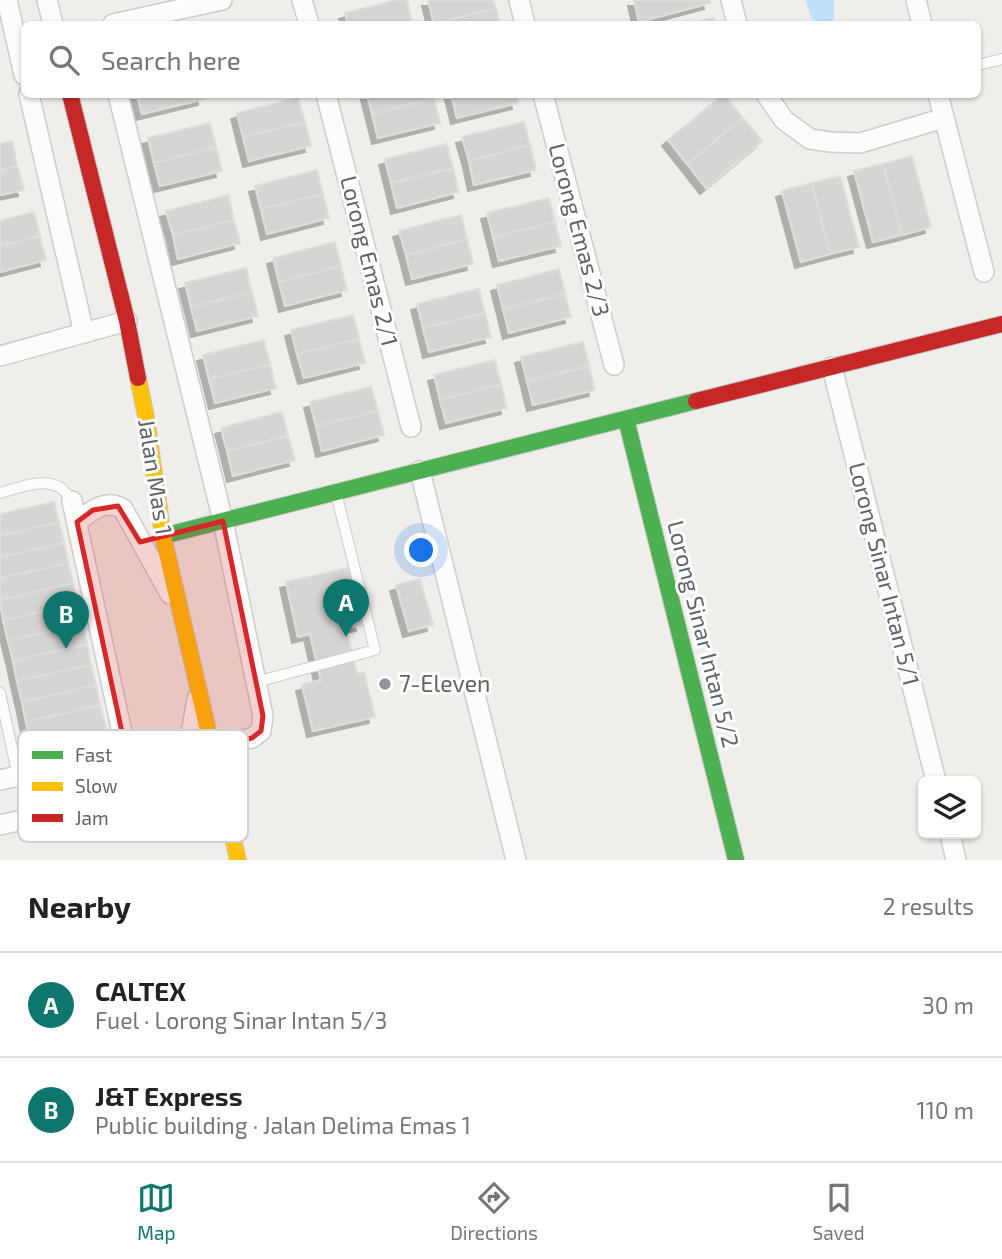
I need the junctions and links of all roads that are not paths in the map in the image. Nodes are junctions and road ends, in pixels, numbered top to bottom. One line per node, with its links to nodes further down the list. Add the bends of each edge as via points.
1 (7, 0): 15 (street)
2 (47, 0): 8 (street)
3 (222, 0): 9 (street)
4 (302, 0): 10 (street)
5 (519, 0): 11 (street)
6 (731, 0): 12 (street)
7 (916, 0): 13 (street)
8 (52, 21)
9 (127, 21)
10 (308, 21)
11 (524, 21)
12 (736, 21)
13 (921, 21)
14 (1002, 59): 16 (lane)
15 (21, 62)
16 (981, 64)
17 (30, 98): 28 (street)
18 (71, 98): 26 (street, Jalan Mas 1)
19 (119, 98): 38 (street)
20 (327, 98): 33 (street, Lorong Emas 2/1)
21 (544, 98): 30 (street, Lorong Emas 2/3)
22 (769, 98): 24 (street, via 785,120 810,139 830,142 860,143)
23 (939, 98): 24 (street)
24 (944, 118): 25 (street)
25 (984, 272)
26 (127, 321): 28 (street); 40 (street, Jalan Mas 1)
27 (1002, 324): 31 (street)
28 (84, 333): 29 (street)
29 (0, 356)
30 (614, 365)
31 (832, 367): 32 (street); 49 (street, Lorong Sinar Intan 5/1)
32 (626, 419): 34 (street); 57 (street, Lorong Sinar Intan 5/2)
33 (411, 427)
34 (420, 471): 35 (street); 56 (street)
35 (336, 492): 38 (street); 42 (lane, via 375,650)
36 (0, 493): 37 (lane, via 49,485 61,489)
37 (72, 501): 39 (street)
38 (223, 520): 40 (street); 42 (street)
39 (77, 522): 41 (street, via 104,505 123,509); 45 (street)
40 (163, 536): 41 (street, Jalan Mas 1)
41 (181, 613): 43 (street, Jalan Mas 1)
42 (256, 682): 48 (street, via 263,716 261,731)
43 (198, 691): 46 (street); 47 (street, Jalan Mas 1)
44 (0, 693): 50 (lane)
45 (122, 730)
46 (192, 730)
47 (207, 730)
48 (248, 739)
49 (935, 776)
50 (9, 778)
51 (18, 821): 52 (street)
52 (0, 825)
53 (951, 839): 58 (street)
54 (234, 842): 55 (street, Jalan Mas 1)
55 (238, 860)
56 (516, 860)
57 (736, 860)
58 (956, 860)

